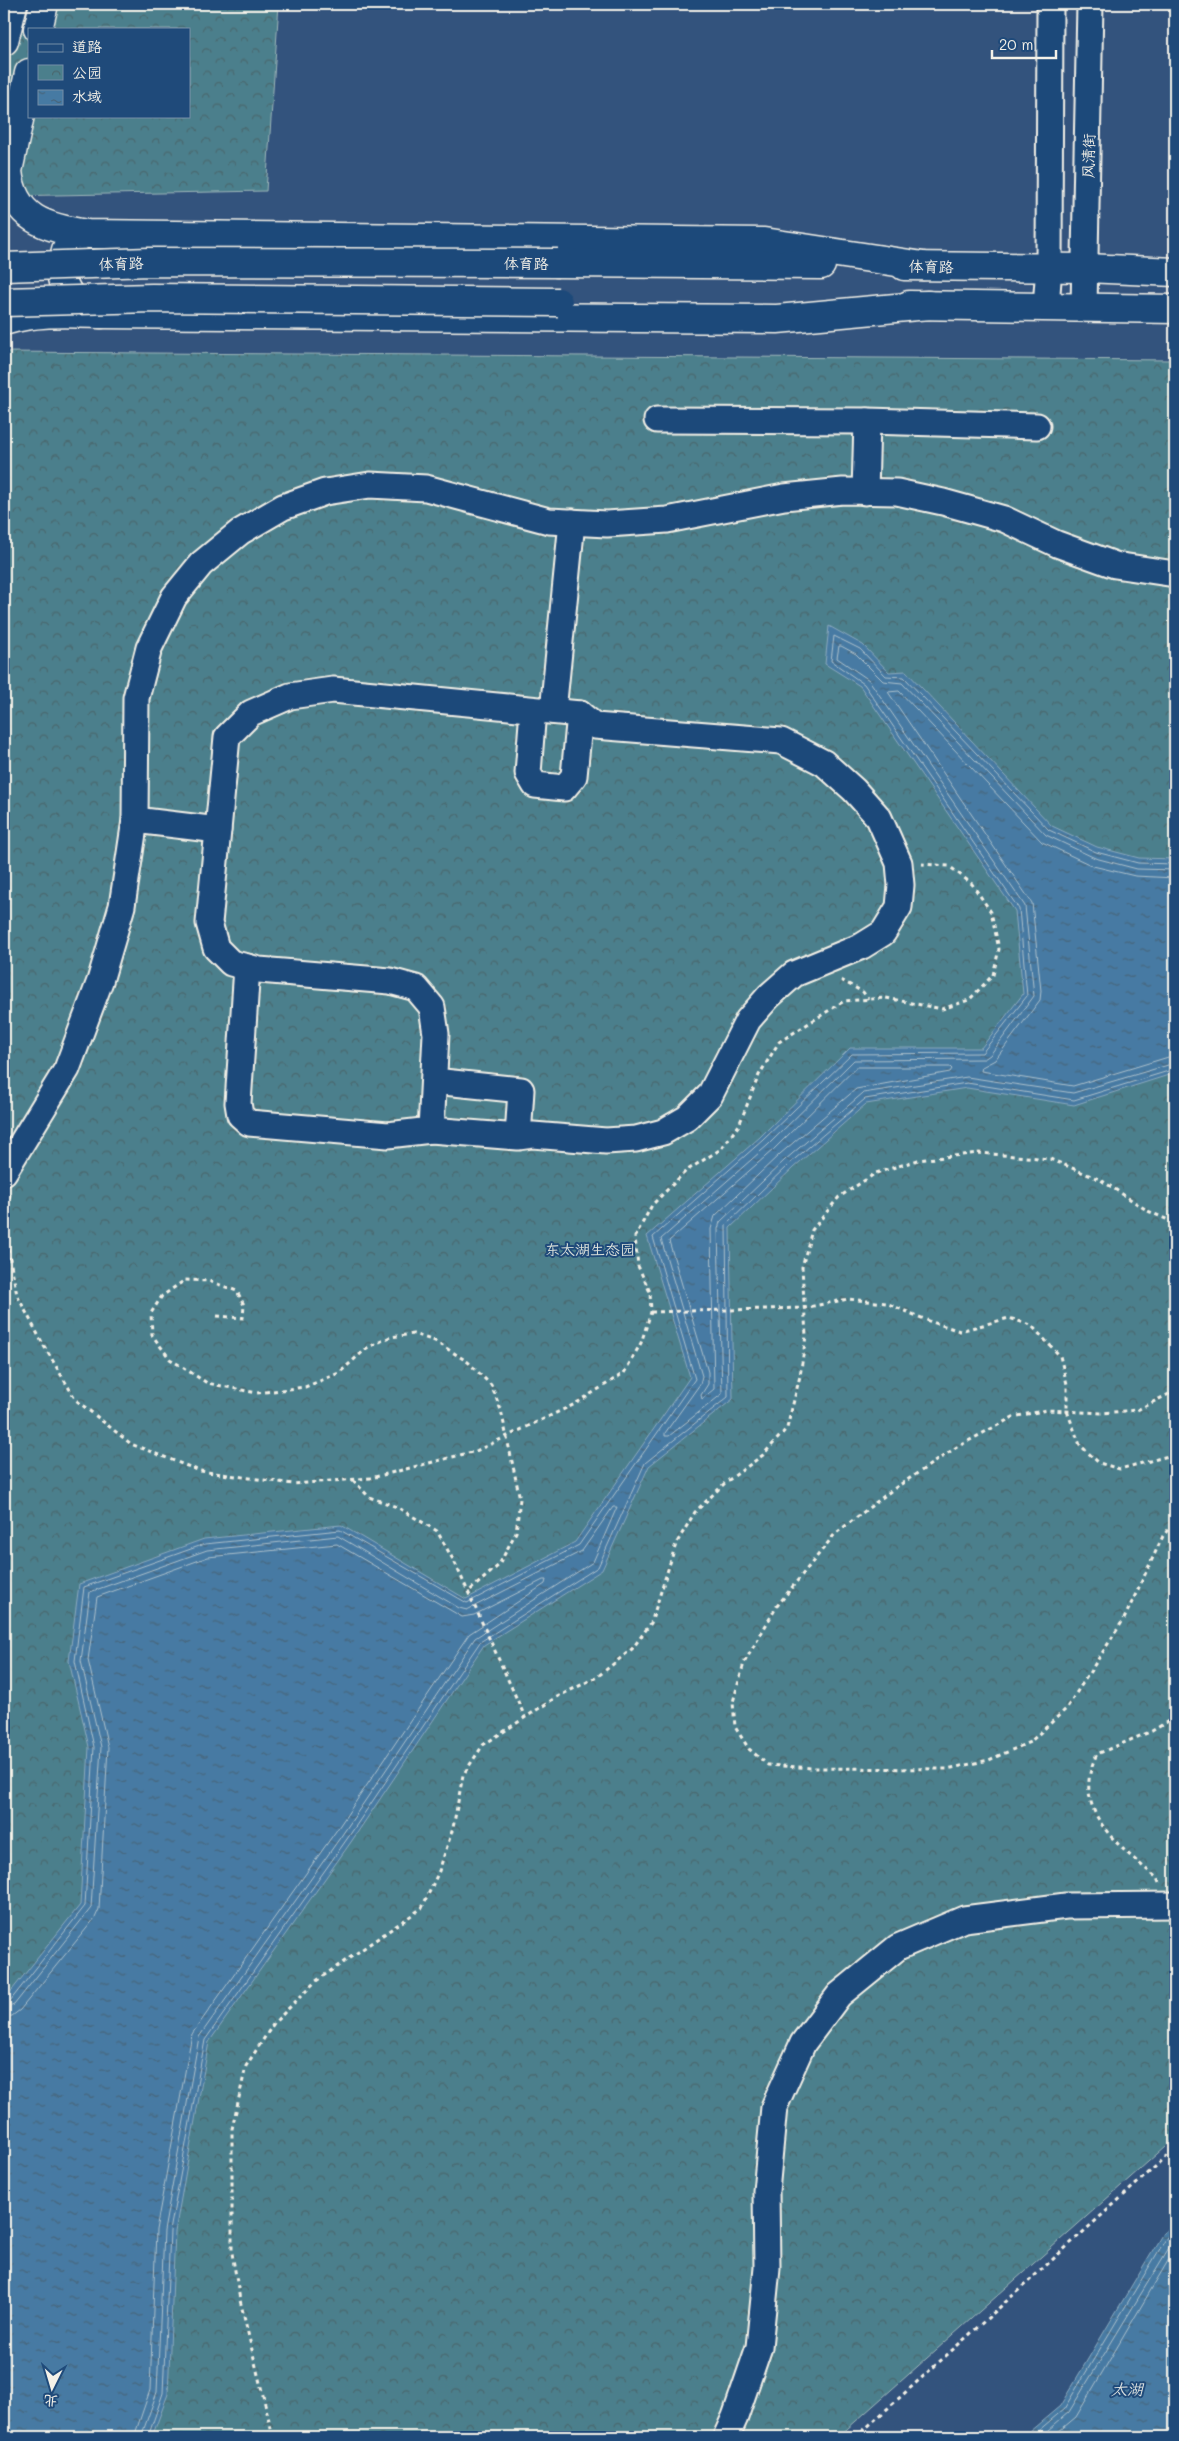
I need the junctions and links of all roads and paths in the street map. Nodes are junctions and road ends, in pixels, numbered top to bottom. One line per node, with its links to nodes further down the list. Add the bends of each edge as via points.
1 (13, 4): 6 (main road)
2 (44, 4): 5 (main road)
3 (1050, 4): 11 (street)
4 (1090, 4): 12 (street, 风清街)
5 (38, 28)
6 (4, 41)
7 (28, 78): 8 (main road, via 8,171 9,187 17,203 41,224)
8 (88, 234): 9 (main road, via 764,242); 19 (main road, via 66,250 61,277 69,295 83,307)
9 (923, 266): 10 (main road, 体育路, bridge, via 149,262); 11 (main road, 体育路)
10 (4, 267)
11 (1049, 267): 12 (main road, 体育路); 16 (street)
12 (1086, 268): 13 (main road, 体育路); 17 (street, 风清街)
13 (1175, 272)
14 (4, 302): 15 (main road, bridge, via 152,298)
15 (928, 305): 16 (main road); 19 (main road, via 777,319)
16 (1046, 306): 17 (main road)
17 (1084, 307): 18 (main road)
18 (1175, 309)
19 (101, 314): 20 (main road, via 23,315)
20 (4, 322)
21 (657, 420): 22 (street)
22 (867, 421): 23 (street); 24 (street)
23 (1037, 426)
24 (865, 492): 25 (street, via 784,497 667,520 607,524); 26 (street, via 897,492 943,502 1004,519 1115,566)
25 (572, 522): 27 (street); 29 (street, via 549,520 426,488 370,485 325,492 283,507 240,532 202,564 174,597 149,648 136,698)
26 (1175, 574)
27 (543, 711): 28 (street); 28 (street, via 528,773 535,785 564,788 574,776); 30 (street, via 333,690 290,696 251,713 228,737)
28 (580, 714): 31 (street, via 595,726 782,741 824,763 854,790 879,818)
29 (135, 820): 30 (street); 38 (street, via 122,906 94,998 67,1069)
30 (218, 830): 33 (street, via 209,923 216,948 231,963)
31 (899, 863): 32 (street, via 901,885 898,906 883,932 862,946); 34 (path, via 949,866 972,884 991,912 999,949 994,976 969,1000 942,1009 886,998)
32 (827, 959): 34 (path, via 842,982 863,992); 37 (street, via 794,974 769,996 748,1020 710,1095 687,1118 663,1132 636,1139 606,1141 533,1135)
33 (247, 967): 35 (street, via 390,981 416,988 432,1007 436,1034); 36 (street, via 238,1103 240,1115 249,1123 388,1135)
34 (869, 999): 41 (path, via 844,1001 779,1042 759,1075 739,1125 721,1149 686,1171 652,1205 635,1237 638,1266 650,1292)
35 (434, 1081): 36 (street); 37 (street, via 521,1090)
36 (431, 1130): 37 (street)
37 (518, 1137)
38 (8, 1178): 47 (path, via 4,1229 17,1295 76,1400 132,1444 200,1471 293,1484)
39 (1175, 1223): 40 (path, via 1148,1211 1101,1180 1050,1159 979,1153 918,1160 876,1173 839,1197 812,1230 802,1267)
40 (804, 1308): 41 (path); 44 (path, via 848,1299 886,1303 960,1331 1009,1318 1031,1325 1060,1356 1067,1384); 51 (path, via 806,1336 787,1428 763,1455 726,1482 694,1512 676,1544 651,1623 632,1649 597,1677 555,1698)
41 (651, 1312): 45 (path, via 641,1343 624,1374 575,1404)
42 (217, 1316): 45 (path, via 242,1318 244,1305 237,1291 209,1281 185,1280 162,1296 151,1313 152,1335 170,1359 207,1383 257,1393 305,1387 339,1373 368,1348 390,1337 413,1334 435,1341 468,1362 491,1385)
43 (1175, 1388): 44 (path, via 1137,1410)
44 (1067, 1411): 46 (path, via 1080,1445 1099,1463 1120,1469 1172,1455); 48 (path, via 1047,1410 1013,1418 957,1447 892,1490 835,1534 777,1606 744,1663 733,1702 735,1727 749,1749 768,1765 947,1768 989,1760 1030,1742 1066,1709 1124,1619 1163,1536)
45 (507, 1436): 47 (path, via 476,1451); 49 (path, via 520,1499 516,1532 499,1566)
46 (1175, 1457)
47 (353, 1480): 49 (path, via 369,1497 397,1506 437,1531)
48 (1175, 1521)
49 (468, 1592): 51 (path)
50 (1175, 1717): 52 (path, via 1152,1731 1096,1754 1089,1769 1087,1790 1098,1816 1115,1842 1157,1878)
51 (525, 1718): 54 (path, via 483,1745 463,1776 453,1828 422,1908 316,1981 274,2023 246,2066 232,2129 232,2253 240,2300)
52 (1172, 1906): 55 (street, via 1066,1906 964,1919 898,1946 839,1995 803,2043 774,2107 766,2192 767,2268 759,2347)
53 (1175, 2149): 56 (path)
54 (274, 2437)
55 (726, 2437)
56 (856, 2437)

